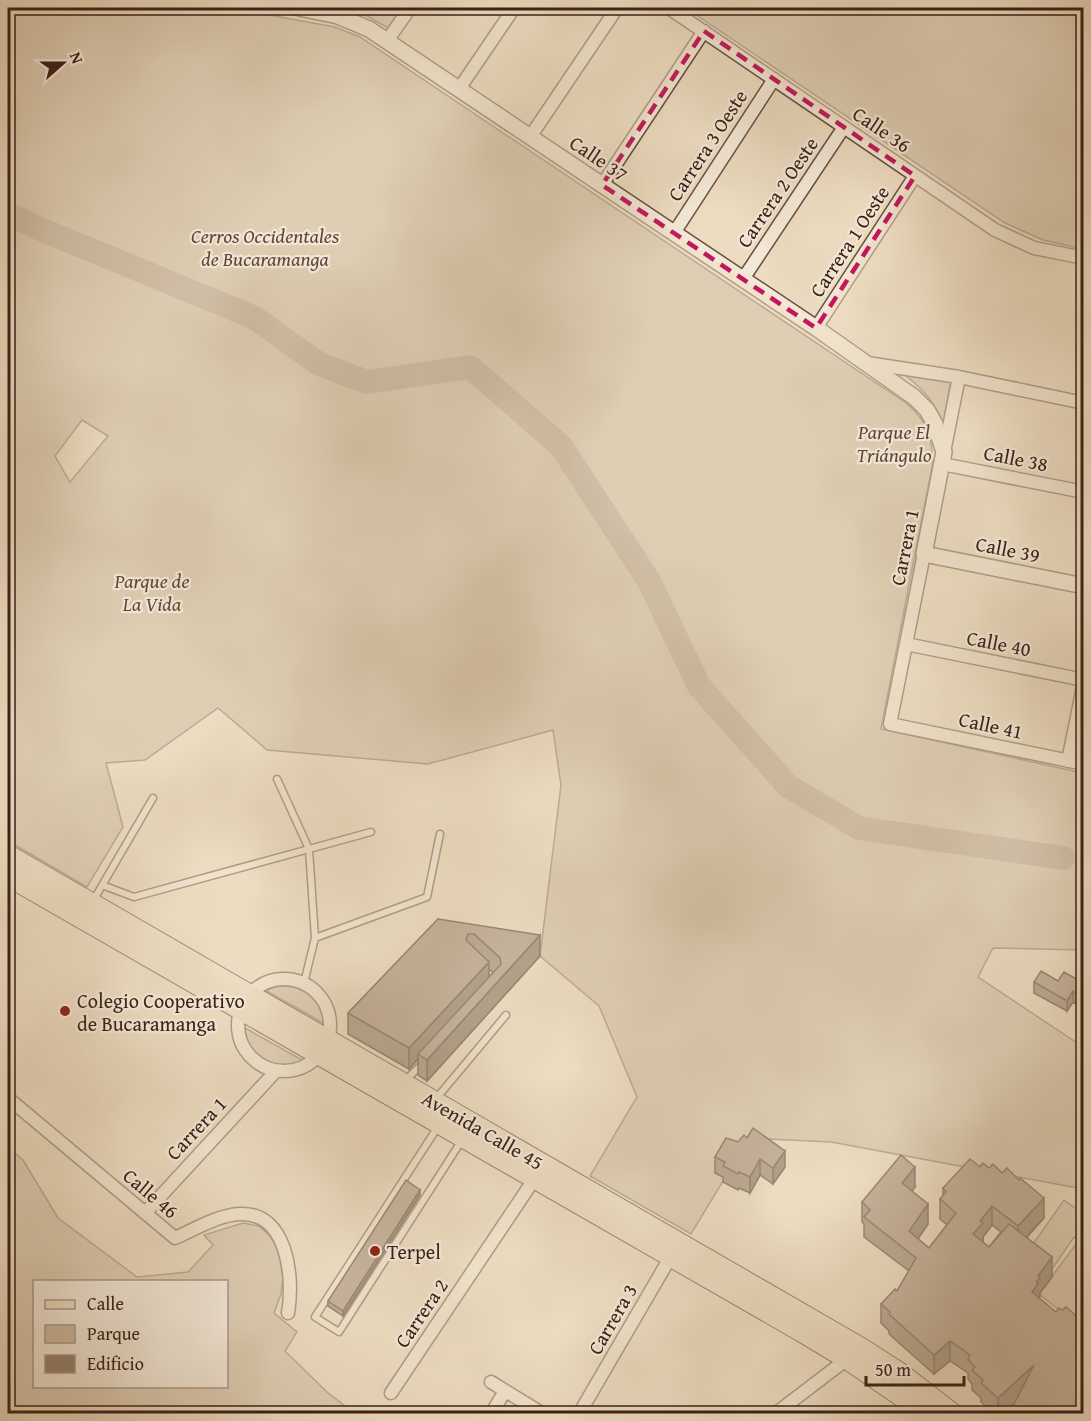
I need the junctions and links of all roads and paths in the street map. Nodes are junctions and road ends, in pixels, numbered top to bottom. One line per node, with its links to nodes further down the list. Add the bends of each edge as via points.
1 (299, 8): 7 (street, Calle 37, via 346,19)
2 (410, 8): 7 (street)
3 (514, 8): 9 (street)
4 (617, 8): 11 (street)
5 (669, 8): 6 (street, Calle 36)
6 (704, 31): 8 (street, Calle 36); 13 (street)
7 (387, 41): 9 (street, Calle 37)
8 (774, 79): 10 (street, Calle 36); 14 (street, Carrera 3 Oeste)
9 (459, 89): 11 (street, Calle 37)
10 (844, 127): 12 (street, Calle 36); 16 (street, Carrera 2 Oeste)
11 (530, 136): 13 (street, Calle 37)
12 (915, 176): 15 (street, Calle 36, via 995,231 1034,248); 17 (street, Carrera 1 Oeste)
13 (602, 185): 14 (street, Calle 37)
14 (674, 233): 16 (street, Calle 37)
15 (1083, 258)
16 (743, 279): 17 (street, Calle 37)
17 (816, 328): 18 (street, Calle 37)
18 (867, 363): 19 (street, Calle 37); 21 (street, Calle 37, via 914,396 927,410 938,431)
19 (959, 377): 20 (street, Calle 37); 21 (street, Carrera 1)
20 (1083, 403)
21 (943, 458): 22 (street, Calle 38); 23 (street, Carrera 1)
22 (1083, 492)
23 (924, 554): 24 (street, Calle 39); 25 (street, Carrera 1)
24 (1083, 586)
25 (906, 644): 26 (street, Calle 40); 27 (street, Carrera 1)
26 (1083, 681): 28 (street)
27 (890, 724): 28 (street, Calle 41)
28 (1068, 761): 29 (street, Calle 41)
29 (1083, 764)
30 (277, 779): 34 (lane)
31 (153, 798): 37 (lane)
32 (371, 832): 34 (lane)
33 (440, 834): 39 (lane, via 427,897)
34 (309, 849): 37 (lane, via 134,897); 39 (lane)
35 (8, 855): 38 (main road, Avenida Calle 45)
36 (8, 876): 41 (main road, Avenida Calle 45)
37 (102, 885): 38 (lane)
38 (91, 904): 41 (main road, Avenida Calle 45)
39 (315, 938): 40 (lane)
40 (304, 983): 41 (street, via 292,979 267,982); 43 (street, via 327,1008 330,1030)
41 (244, 1002): 43 (main road, Avenida Calle 45); 45 (street, via 237,1031 246,1053 255,1062)
42 (506, 1015): 48 (lane)
43 (323, 1048): 45 (street, via 301,1068); 46 (main road, Avenida Calle 45); 49 (main road, Avenida Calle 45)
44 (429, 1056): 46 (lane)
45 (276, 1071): 52 (street, Carrera 1)
46 (402, 1084): 48 (main road, Avenida Calle 45)
47 (8, 1098): 52 (street, Calle 46)
48 (434, 1102): 51 (main road, Avenida Calle 45)
49 (439, 1125): 50 (main road, Avenida Calle 45); 50 (lane, via 315,1317 339,1332)
50 (464, 1138): 51 (main road, Avenida Calle 45)
51 (539, 1172): 53 (main road, Avenida Calle 45); 58 (street, Carrera 2)
52 (145, 1213): 54 (street, Calle 46, via 175,1238 226,1216 256,1215 264,1220 274,1229 283,1248 290,1282)
53 (674, 1250): 55 (main road, Avenida Calle 45); 61 (street, Carrera 3)
54 (288, 1312)
55 (854, 1353): 62 (street); 63 (main road, Avenida Calle 45); 64 (main road, Avenida Calle 45, via 900,1373)
56 (491, 1382): 57 (street)
57 (505, 1391): 59 (street); 60 (street)
58 (391, 1393)
59 (491, 1413)
60 (543, 1413)
61 (579, 1413)
62 (775, 1413)
63 (927, 1413)
64 (953, 1413)

